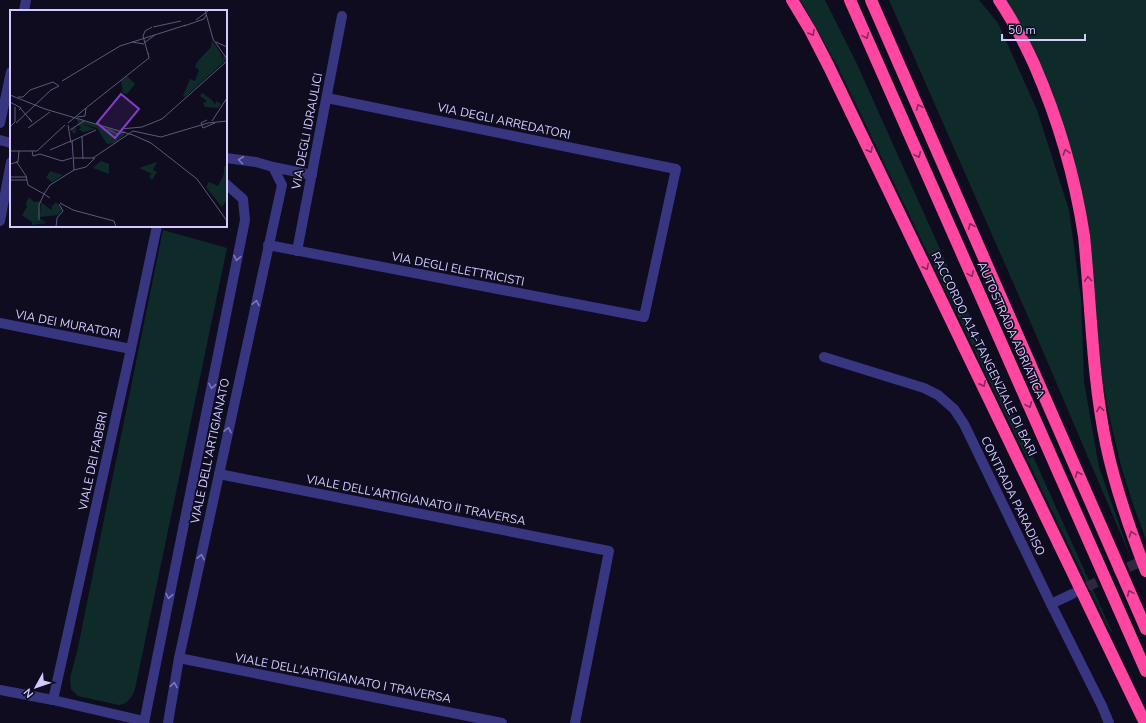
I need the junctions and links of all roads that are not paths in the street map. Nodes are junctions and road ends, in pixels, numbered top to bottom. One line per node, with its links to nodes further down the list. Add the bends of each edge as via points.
1 (26, 0): 6 (street)
2 (792, 0): 35 (highway, RACCORDO A14-TANGENZIALE DI BARI, one-way to 35, via 833,74)
3 (850, 0): 32 (highway, AUTOSTRADA ADRIATICA, one-way to 32)
4 (871, 0): 30 (highway, AUTOSTRADA ADRIATICA, one-way to 4)
5 (999, 0): 27 (highway, one-way to 5, via 1122,504 1106,443 1095,372 1084,236 1068,160 1040,80 1015,24)
6 (24, 10)
7 (342, 16): 9 (street, VIA DEGLI IDRAULICI)
8 (10, 78): 10 (street)
9 (327, 98): 16 (street, VIA DEGLI IDRAULICI); 22 (street, VIA DEGLI ARREDATORI, via 676,169)
10 (3, 118)
11 (0, 140): 12 (street)
12 (10, 143)
13 (227, 158): 15 (street, one-way to 13)
14 (10, 167): 18 (street)
15 (273, 167): 16 (street); 20 (street, VIALE DELL'ARTIGIANATO, via 282,185)
16 (312, 175): 21 (street, VIA DEGLI IDRAULICI)
17 (227, 185): 36 (street, VIALE DELL'ARTIGIANATO, one-way to 36, via 242,199 245,220)
18 (0, 221)
19 (157, 227): 24 (street, VIALE DEI FABBRI)
20 (268, 245): 21 (street, VIA DEGLI ELETTRICISTI); 26 (street, VIALE DELL'ARTIGIANATO, one-way to 20)
21 (297, 251): 22 (street, VIA DEGLI ELETTRICISTI)
22 (644, 317)
23 (0, 323): 24 (street, VIA DEI MURATORI)
24 (131, 350): 34 (street, VIALE DEI FABBRI)
25 (824, 357): 29 (street, CONTRADA PARADISO, via 924,388 938,395 954,409 964,424)
26 (219, 474): 31 (street, VIALE DELL'ARTIGIANATO, one-way to 26); 39 (street, VIALE DELL'ARTIGIANATO II TRAVERSA, via 609,551)
27 (1146, 571)
28 (1072, 594): 29 (street)
29 (1051, 604): 40 (street, CONTRADA PARADISO)
30 (1146, 628)
31 (179, 658): 37 (street, VIALE DELL'ARTIGIANATO, one-way to 31); 38 (street, VIALE DELL'ARTIGIANATO I TRAVERSA)
32 (1146, 671)
33 (0, 690): 34 (street)
34 (53, 700): 36 (street)
35 (1137, 705): 41 (highway); 42 (highway, RACCORDO A14-TANGENZIALE DI BARI)
36 (144, 722)
37 (168, 723)
38 (502, 723)
39 (575, 723)
40 (1109, 723)
41 (1142, 723)
42 (1145, 723)

